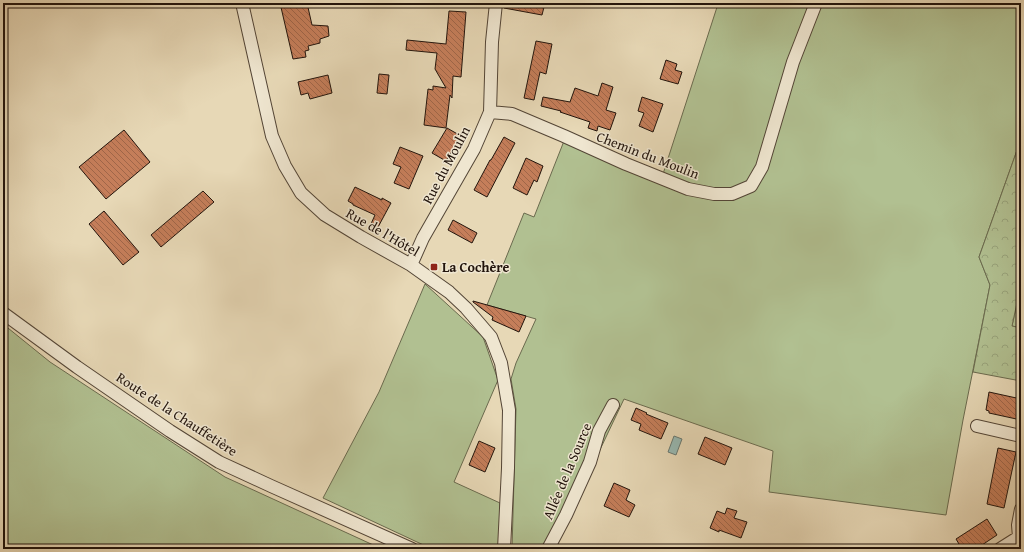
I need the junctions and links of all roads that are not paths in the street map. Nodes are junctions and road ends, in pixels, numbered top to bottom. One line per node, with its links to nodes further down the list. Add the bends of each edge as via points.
1 (242, 3): 5 (street, Rue de l'Hôtel, via 272,136 285,166 301,193 325,215)
2 (496, 3): 4 (street, Rue du Moulin, via 492,36)
3 (816, 3): 4 (street, Chemin du Moulin, via 793,62 762,167 751,186 732,194 714,194 688,189 512,114)
4 (490, 112): 5 (street, Rue du Moulin, via 474,149)
5 (410, 265): 13 (street, Rue de l'Hôtel, via 449,292 466,308 491,337 501,363 509,410)
6 (3, 313): 12 (street, Route de la Chauffetière, via 120,397 219,462)
7 (613, 406): 14 (street, Allée de la Source, via 599,431 590,462)
8 (977, 426): 9 (street)
9 (1021, 436)
10 (1021, 509): 11 (street, via 1018,525)
11 (1020, 537): 15 (street)
12 (412, 549)
13 (504, 549)
14 (548, 549)
15 (1000, 549)

